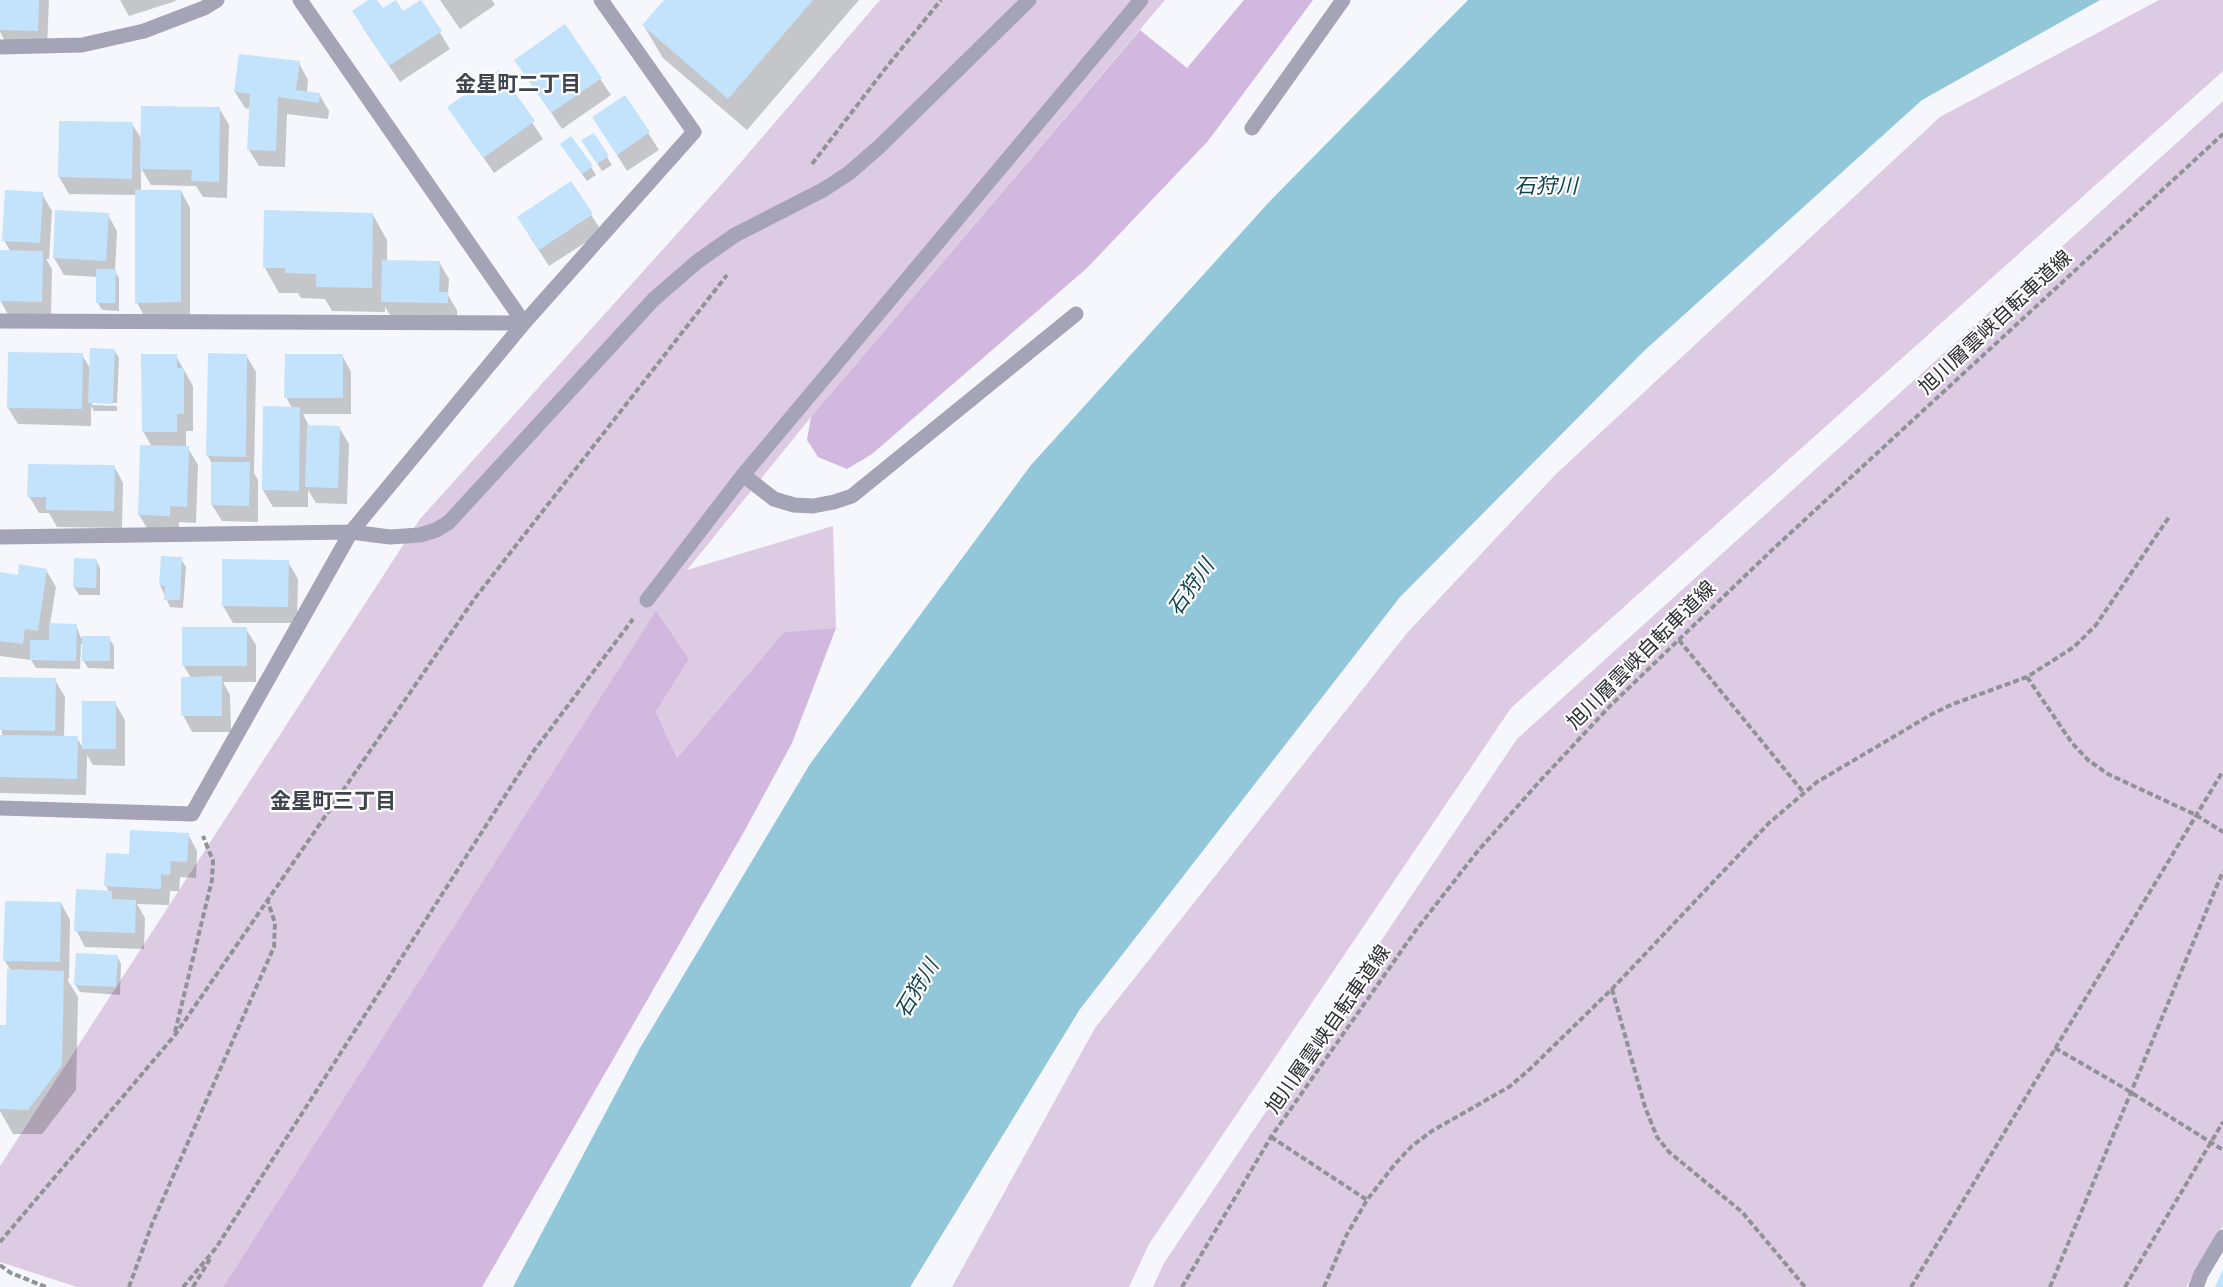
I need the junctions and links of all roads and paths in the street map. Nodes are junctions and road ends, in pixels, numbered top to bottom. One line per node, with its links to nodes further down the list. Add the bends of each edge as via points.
1 (217, 0): 8 (street, via 144,31 82,45)
2 (300, 0): 15 (street)
3 (601, 0): 15 (street, via 694,132)
4 (941, 0): 11 (path)
5 (1029, 0): 18 (street, via 849,173 735,235 654,299 449,522 420,535 390,537)
6 (1141, 0): 16 (street)
7 (1343, 0): 9 (street)
8 (0, 47)
9 (1252, 128)
10 (2223, 134): 21 (path, 旭川層雲峡自転車道線)
11 (807, 170)
12 (732, 269): 30 (path, via 475,598)
13 (1076, 314): 16 (street, via 852,496 813,506 794,505 774,499)
14 (0, 321): 15 (street)
15 (524, 323): 18 (street)
16 (743, 475): 20 (street)
17 (2169, 517): 22 (path, via 2096,625 2074,647)
18 (351, 532): 19 (street); 26 (street)
19 (0, 537)
20 (647, 600): 42 (path, via 533,752)
21 (1679, 640): 24 (path); 36 (path, 旭川層雲峡自転車道線, via 1610,706 1477,852 1416,930)
22 (2026, 677): 24 (path, via 1932,714); 27 (path, via 2088,759 2108,774)
23 (2223, 771): 27 (path)
24 (1804, 793): 31 (path, via 1769,823)
25 (0, 808): 26 (street)
26 (192, 814): 32 (path, via 213,861 212,880)
27 (2196, 815): 28 (path); 33 (path)
28 (2223, 832)
29 (2223, 871): 34 (path)
30 (267, 899): 32 (path); 45 (path, via 275,923 274,947 152,1224)
31 (1612, 989): 39 (path, via 1509,1087 1412,1146); 50 (path, via 1657,1137 1669,1152 1742,1212)
32 (175, 1035): 41 (path)
33 (2055, 1048): 34 (path); 51 (path)
34 (2131, 1092): 37 (path); 52 (path)
35 (2223, 1122): 37 (path)
36 (1271, 1137): 39 (path); 48 (path, 旭川層雲峡自転車道線)
37 (2210, 1143): 38 (path); 53 (path)
38 (2223, 1150)
39 (1367, 1200): 49 (path)
40 (2223, 1237): 54 (street)
41 (0, 1242)
42 (216, 1248): 46 (path); 47 (path)
43 (0, 1265): 44 (path)
44 (46, 1287)
45 (129, 1287)
46 (183, 1287)
47 (193, 1287)
48 (1182, 1287)
49 (1324, 1287)
50 (1805, 1287)
51 (1911, 1287)
52 (2049, 1287)
53 (2125, 1287)
54 (2196, 1287)

